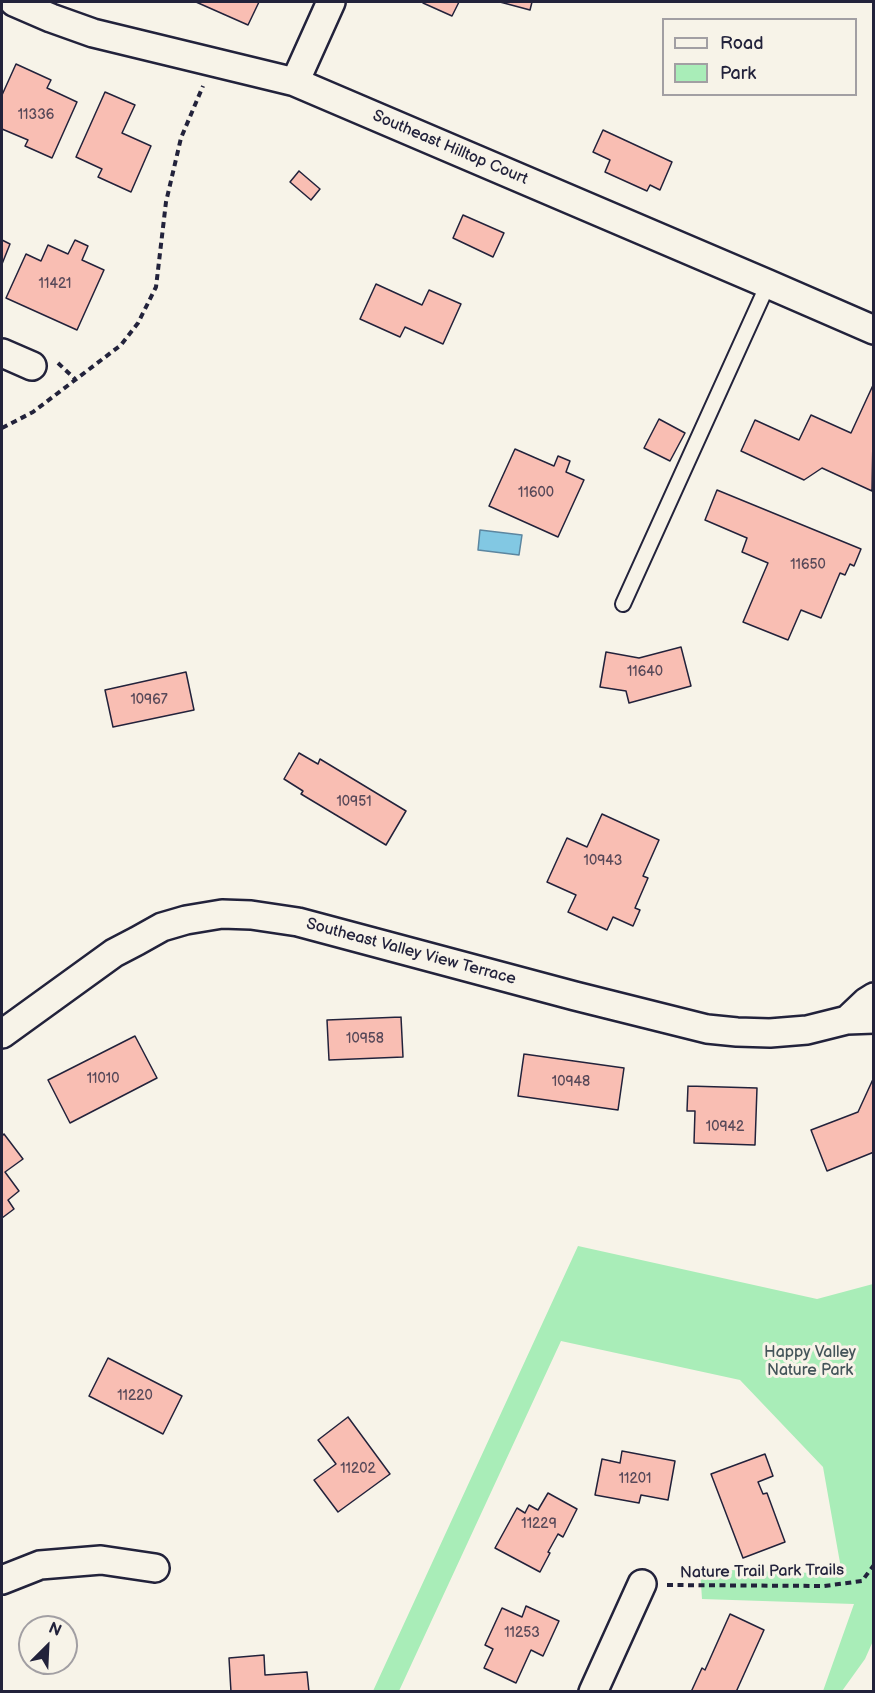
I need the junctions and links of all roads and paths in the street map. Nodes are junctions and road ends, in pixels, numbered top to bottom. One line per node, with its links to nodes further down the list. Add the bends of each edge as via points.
1 (14, 2): 3 (street, Southeast Hilltop Court, via 93,33)
2 (331, 2): 3 (street)
3 (295, 82): 5 (street, Southeast Hilltop Court)
4 (203, 86): 9 (path, via 181,138 166,202 156,287 138,323 121,345 33,412)
5 (768, 284): 6 (street, Southeast Hilltop Court); 10 (lane)
6 (873, 330)
7 (2, 353): 8 (street)
8 (32, 366)
9 (2, 428)
10 (623, 604)
11 (873, 997): 12 (street, Southeast Valley View Terrace, via 866,1002)
12 (860, 1020): 13 (street, Southeast Valley View Terrace, via 770,1033 707,1029 298,922 222,915 162,927 114,954)
13 (2, 1034)
14 (873, 1565): 17 (path, Nature Trail Park Trails, via 862,1581 824,1586)
15 (155, 1568): 16 (street, via 100,1560 60,1563 40,1565)
16 (2, 1580)
17 (642, 1584): 18 (street)
18 (593, 1692)

